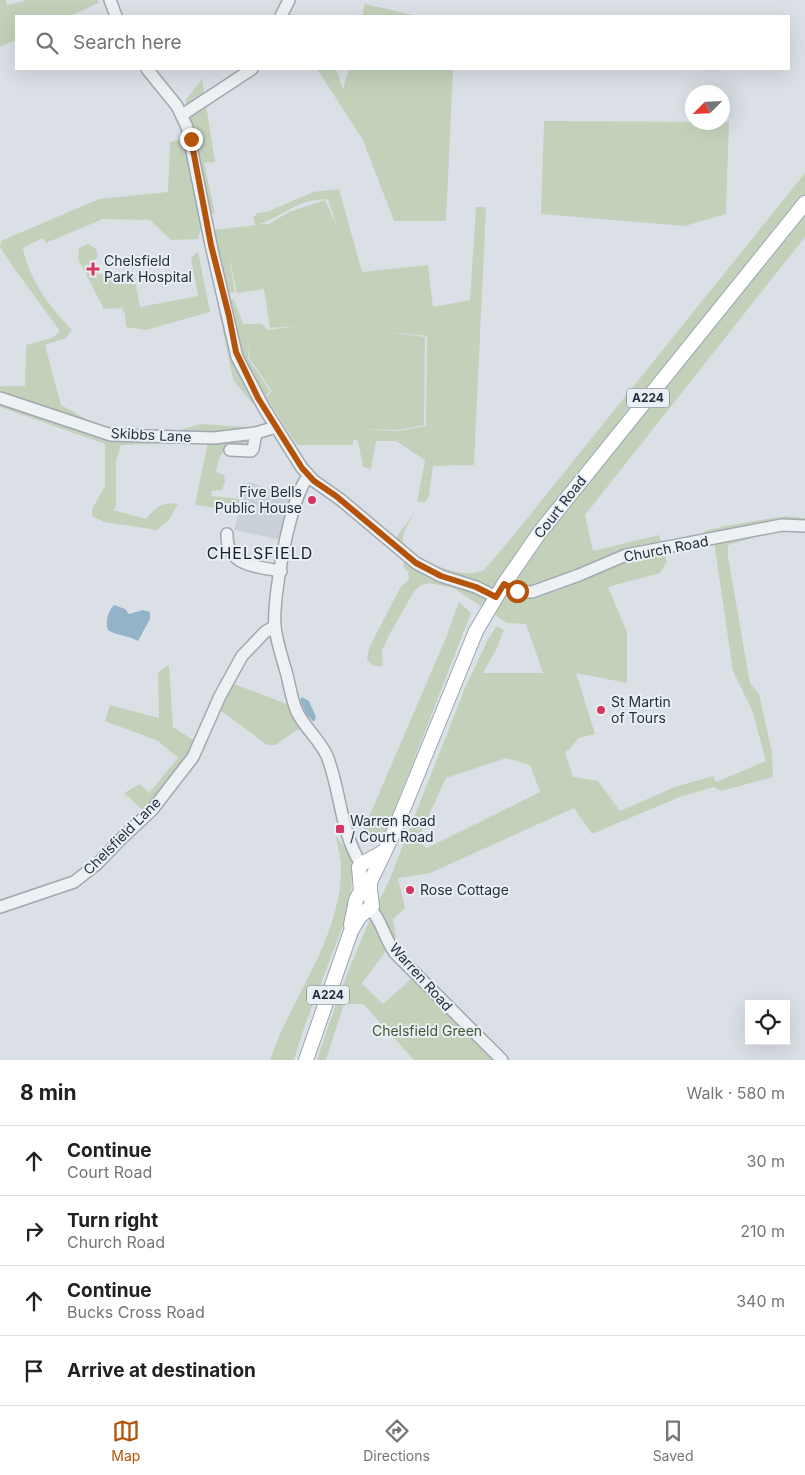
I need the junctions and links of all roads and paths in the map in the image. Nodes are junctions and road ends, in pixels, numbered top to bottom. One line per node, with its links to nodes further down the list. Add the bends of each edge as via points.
1 (110, 0): 3 (street)
2 (289, 0): 4 (street)
3 (116, 15)
4 (282, 15)
5 (148, 70): 7 (street)
6 (250, 70): 7 (street)
7 (182, 115): 10 (street, via 191,139 236,352)
8 (805, 203): 17 (main road, Court Road / A224, via 540,532)
9 (0, 398): 11 (street, Skibbs Lane, via 111,435 214,438)
10 (276, 427): 11 (street, Skibbs Lane); 13 (street)
11 (256, 434): 12 (street, via 254,449)
12 (230, 450)
13 (308, 476): 16 (street, via 294,511); 18 (street, via 416,563)
14 (805, 526): 17 (street, Church Road, via 782,525 626,555 532,592 517,591)
15 (227, 534): 16 (street, via 229,548 239,560)
16 (280, 571): 19 (street)
17 (504, 584): 18 (main road, Court Road / A224)
18 (496, 597): 20 (main road, Court Road / A224, via 465,655 392,834 383,852)
19 (275, 626): 20 (street, via 294,704 327,757 347,832 354,851); 22 (street, Chelsfield Lane, via 242,656 193,756 152,810 74,882)
20 (367, 870): 21 (main road, Court Road / A224, via 361,887)
21 (365, 904): 23 (main road, Court Road / A224, via 352,920); 24 (street, Warren Road, via 376,916 395,953)
22 (0, 907)
23 (306, 1060)
24 (502, 1060)

